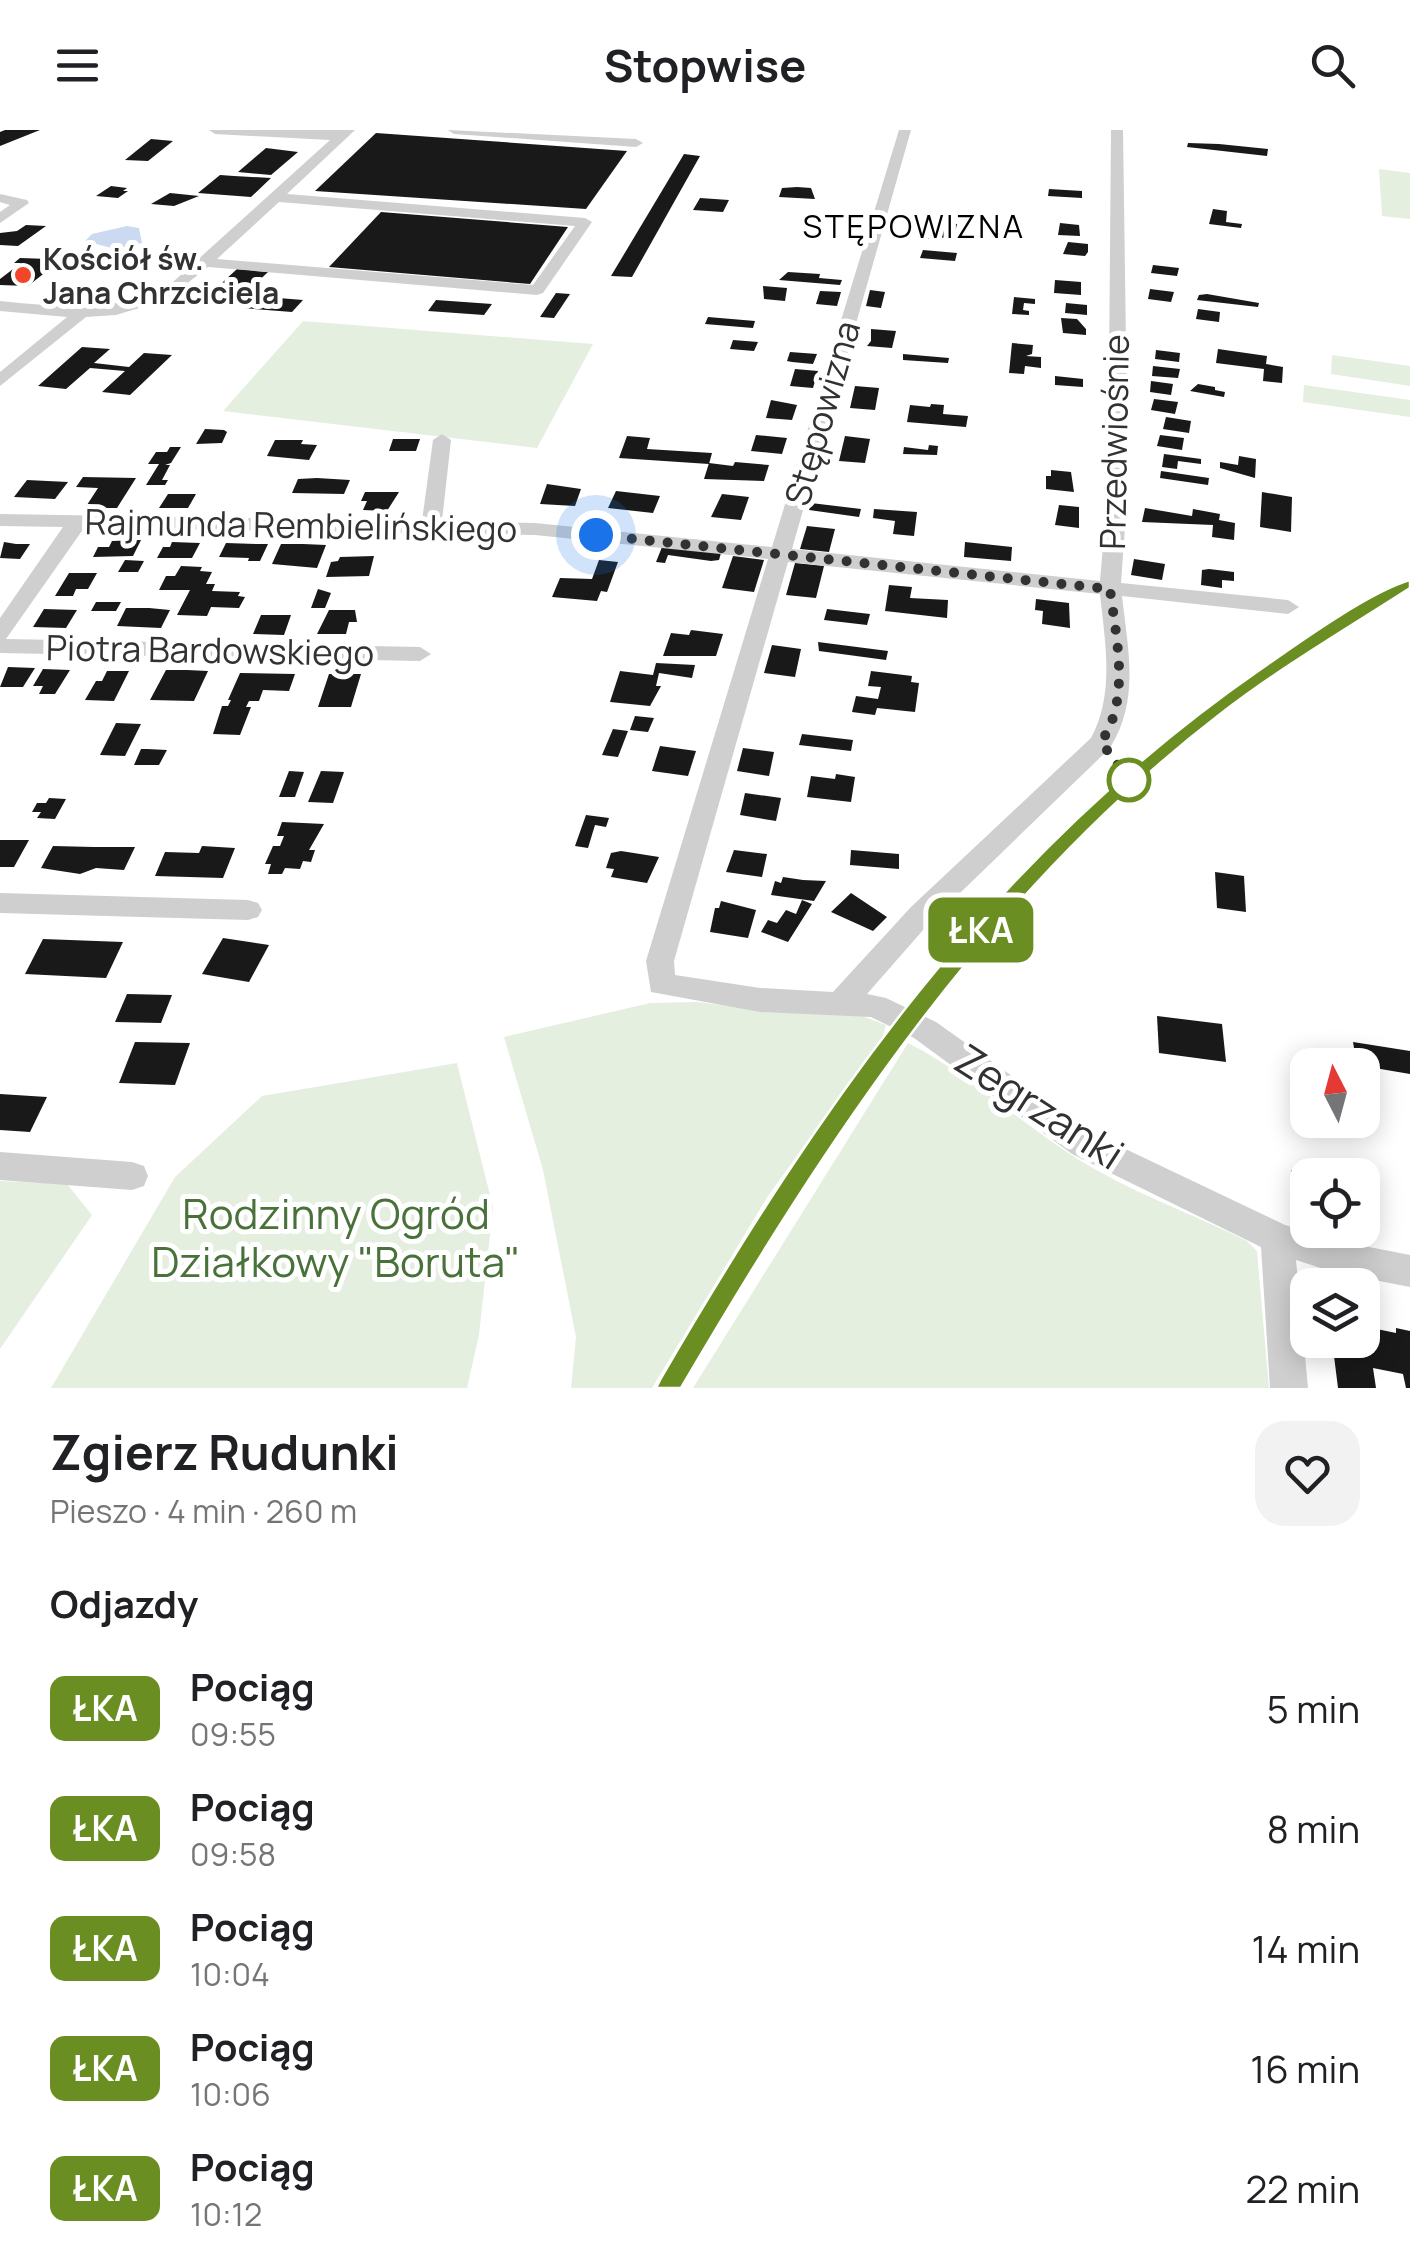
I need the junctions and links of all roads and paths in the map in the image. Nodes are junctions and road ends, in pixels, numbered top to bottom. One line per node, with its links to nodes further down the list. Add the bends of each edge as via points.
1 (215, 130): 5 (street)
2 (454, 130): 6 (street)
3 (905, 130): 20 (street, Stępowizna)
4 (1117, 130): 21 (street, Przedwiośnie, via 1118,486)
5 (344, 134): 7 (street)
6 (636, 143)
7 (274, 197): 10 (street); 10 (street, via 585,222 537,290)
8 (0, 198): 9 (street, via 22,203)
9 (0, 218)
10 (202, 262): 12 (street, via 168,293)
11 (0, 306): 13 (street)
12 (128, 308): 13 (street); 13 (street, via 127,300 89,298)
13 (65, 312): 14 (street); 15 (street)
14 (0, 367)
15 (0, 381)
16 (442, 440): 19 (street)
17 (0, 520): 18 (street, Rajmunda Rembielińskiego)
18 (78, 521): 19 (street, Rajmunda Rembielińskiego); 23 (street)
19 (430, 526): 20 (street, Rajmunda Rembielińskiego)
20 (781, 554): 21 (street, Rajmunda Rembielińskiego); 28 (street, Stępowizna, via 660,962)
21 (1110, 589): 22 (street, Rajmunda Rembielińskiego); 29 (street, Przedwiośnie, via 1118,662 1116,713 1107,733 920,914)
22 (1288, 607)
23 (0, 634)
24 (0, 646): 25 (street, Piotra Bardowskiego)
25 (420, 654)
26 (0, 903): 27 (street)
27 (248, 910)
28 (661, 984): 29 (street, Zegrzanki, via 760,1000)
29 (842, 1002): 32 (street, Zegrzanki, via 875,1006 925,1030 1083,1144)
30 (0, 1166): 31 (street)
31 (132, 1176)
32 (1277, 1238): 33 (street, Zegrzanki); 34 (street)
33 (1410, 1271)
34 (1289, 1388)

